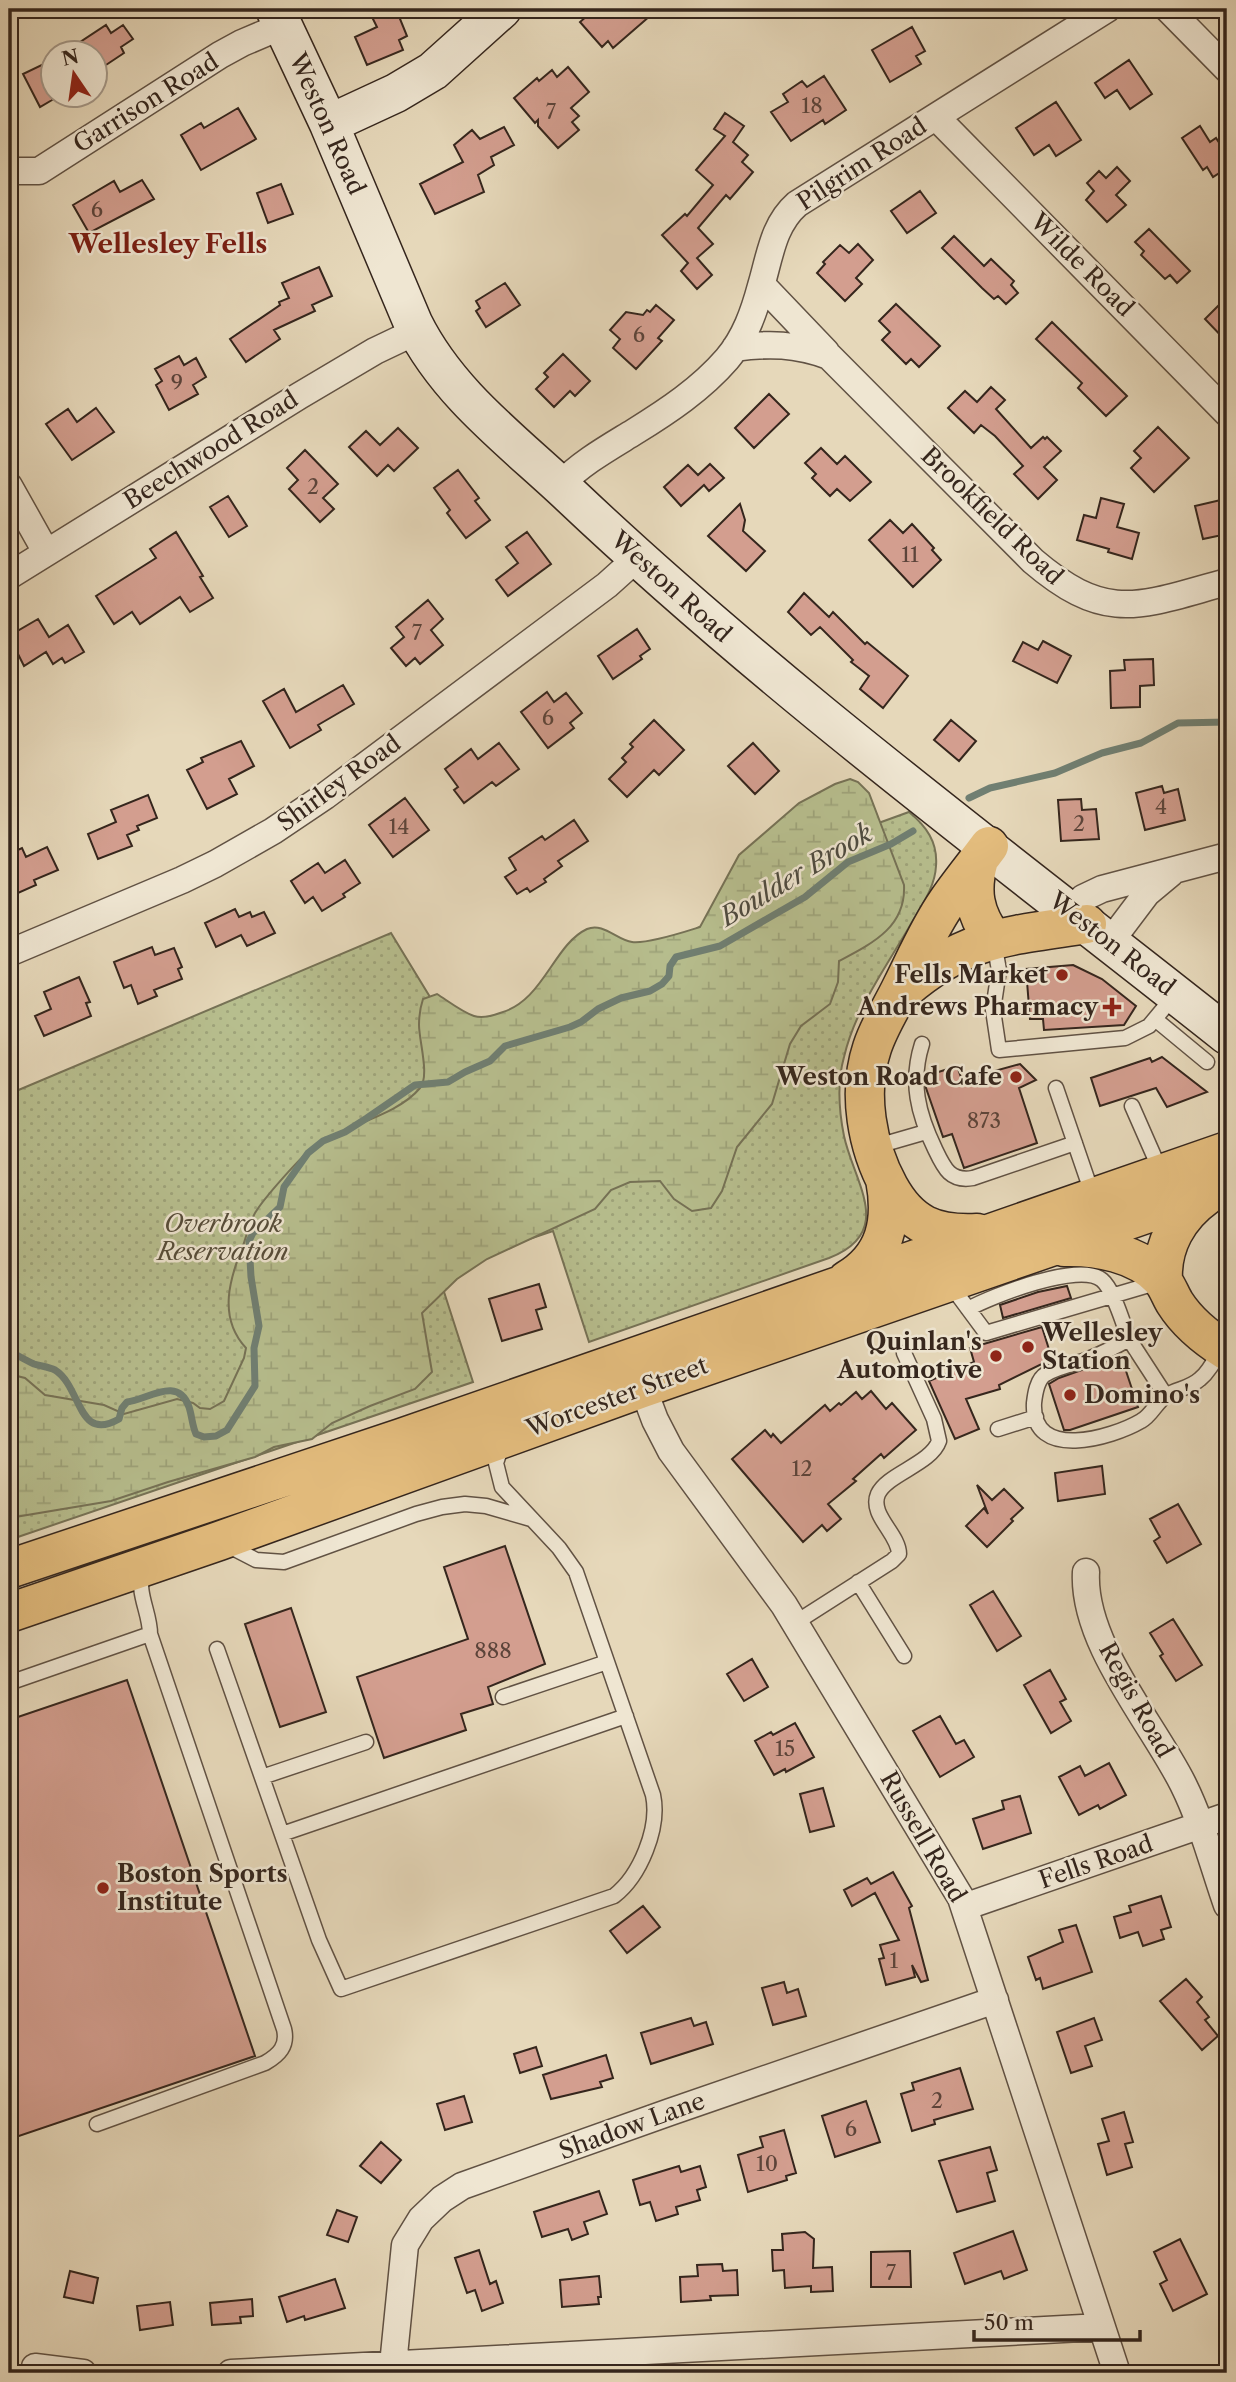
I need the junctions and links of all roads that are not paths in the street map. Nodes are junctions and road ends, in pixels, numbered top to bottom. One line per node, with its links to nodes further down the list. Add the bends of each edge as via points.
1 (502, 9): 7 (main road, via 433,71)
2 (1107, 9): 6 (street, Pilgrim Road)
3 (1168, 9): 5 (street)
4 (279, 17): 7 (main road, Weston Road); 8 (street, Garrison Road, via 39,171)
5 (1227, 69)
6 (936, 117): 9 (street, Pilgrim Road, via 790,210 775,235); 13 (street, Wilde Road)
7 (329, 124): 10 (main road, Weston Road)
8 (9, 172)
9 (762, 285): 11 (street, Pilgrim Road); 12 (street, Brookfield Road)
10 (417, 331): 14 (main road, Weston Road, via 456,386); 16 (street, Beechwood Road, via 299,396)
11 (735, 348): 12 (street, Brookfield Road, via 788,344); 14 (street, Pilgrim Road, via 690,394 591,459)
12 (829, 356): 19 (street, Brookfield Road, via 1033,561 1077,594 1107,604 1138,604)
13 (1227, 413)
14 (560, 485): 17 (main road, Weston Road)
15 (9, 486): 16 (street)
16 (46, 552): 18 (street, Beechwood Road)
17 (637, 558): 20 (main road, Weston Road); 25 (street, Shirley Road, via 607,585 273,831 183,880)
18 (9, 576)
19 (1227, 582)
20 (984, 853): 23 (main road, Weston Road); 24 (highway, via 975,881 976,909); 26 (highway, via 941,912)
21 (1227, 856): 22 (street)
22 (1179, 869): 23 (street); 23 (street, via 1083,898)
23 (1089, 926): 24 (highway); 27 (main road, Weston Road)
24 (993, 939): 26 (highway, via 937,964); 27 (lane, via 999,970 993,1010 999,1050 1117,1040 1142,1031)
25 (9, 953)
26 (896, 999): 35 (highway, via 874,1042 866,1073 865,1107)
27 (1165, 1007): 29 (main road, Weston Road)
28 (922, 1044): 32 (lane, via 916,1097)
29 (1217, 1049)
30 (1056, 1088): 33 (lane)
31 (1132, 1106): 36 (lane)
32 (926, 1132): 33 (lane, via 947,1173 963,1179); 35 (lane)
33 (1075, 1143): 38 (lane)
34 (1227, 1151): 36 (highway, Worcester Street)
35 (879, 1163): 39 (highway, via 903,1208 927,1227 961,1233); 42 (highway, via 888,1213 886,1229 864,1269)
36 (1162, 1173): 38 (highway, Worcester Street)
37 (1224, 1187): 40 (highway, Worcester Street); 41 (highway, via 1198,1202 1175,1227 1164,1258)
38 (1093, 1197): 39 (highway, Worcester Street)
39 (1000, 1229): 42 (highway, Worcester Street)
40 (1044, 1249): 41 (highway, via 1105,1251 1141,1264); 43 (highway, Worcester Street)
41 (1163, 1281): 44 (lane); 46 (highway, via 1179,1309)
42 (836, 1286): 56 (highway, Worcester Street)
43 (958, 1295): 44 (lane, via 998,1295 1079,1273 1099,1278); 44 (lane, via 986,1333); 48 (highway, Worcester Street)
44 (1111, 1296): 45 (lane)
45 (1129, 1339): 49 (lane); 50 (lane, via 1045,1374 1035,1394)
46 (1224, 1349): 49 (lane, via 1200,1380)
47 (904, 1353): 58 (lane, via 939,1441 929,1454 879,1491 877,1507 899,1554)
48 (643, 1388): 52 (highway, Worcester Street); 60 (street, Russell Road, via 654,1420 680,1465)
49 (1166, 1396): 50 (lane, via 1138,1423 1084,1440 1055,1439)
50 (1036, 1417): 51 (lane)
51 (998, 1429)
52 (505, 1437): 53 (lane, via 496,1463 498,1480); 54 (highway, Worcester Street)
53 (532, 1519): 54 (lane, via 486,1506 442,1507 284,1562 256,1560); 64 (lane, via 576,1572)
54 (219, 1541): 55 (highway, Worcester Street)
55 (145, 1567): 59 (highway, Worcester Street); 61 (lane, via 140,1588)
56 (9, 1569)
57 (1086, 1572): 71 (street, Regis Road, via 1089,1607 1101,1641 1181,1780)
58 (858, 1582): 60 (lane); 63 (lane)
59 (9, 1613)
60 (795, 1623): 74 (street, Russell Road)
61 (150, 1634): 65 (lane); 76 (lane, via 286,2042 265,2063)
62 (217, 1649): 69 (lane)
63 (904, 1656)
64 (607, 1662): 66 (lane); 67 (lane)
65 (9, 1683)
66 (503, 1697)
67 (626, 1716): 72 (lane); 72 (lane, via 656,1816 635,1872 621,1891 607,1899 341,1989)
68 (366, 1742): 69 (lane)
69 (262, 1777): 72 (lane)
70 (1227, 1816): 71 (street, Fells Road)
71 (1200, 1825): 73 (street, Regis Road); 74 (street, Fells Road)
72 (282, 1834)
73 (1227, 1905)
74 (964, 1907): 75 (street, Russell Road)
75 (995, 2000): 77 (street, Russell Road); 78 (street, Shadow Lane, via 462,2186 421,2219 405,2245)
76 (97, 2123)
77 (1101, 2327): 78 (street); 82 (street, Russell Road)
78 (393, 2365): 81 (street)
79 (34, 2367): 80 (street)
80 (83, 2373)
81 (231, 2373)
82 (1117, 2373)

